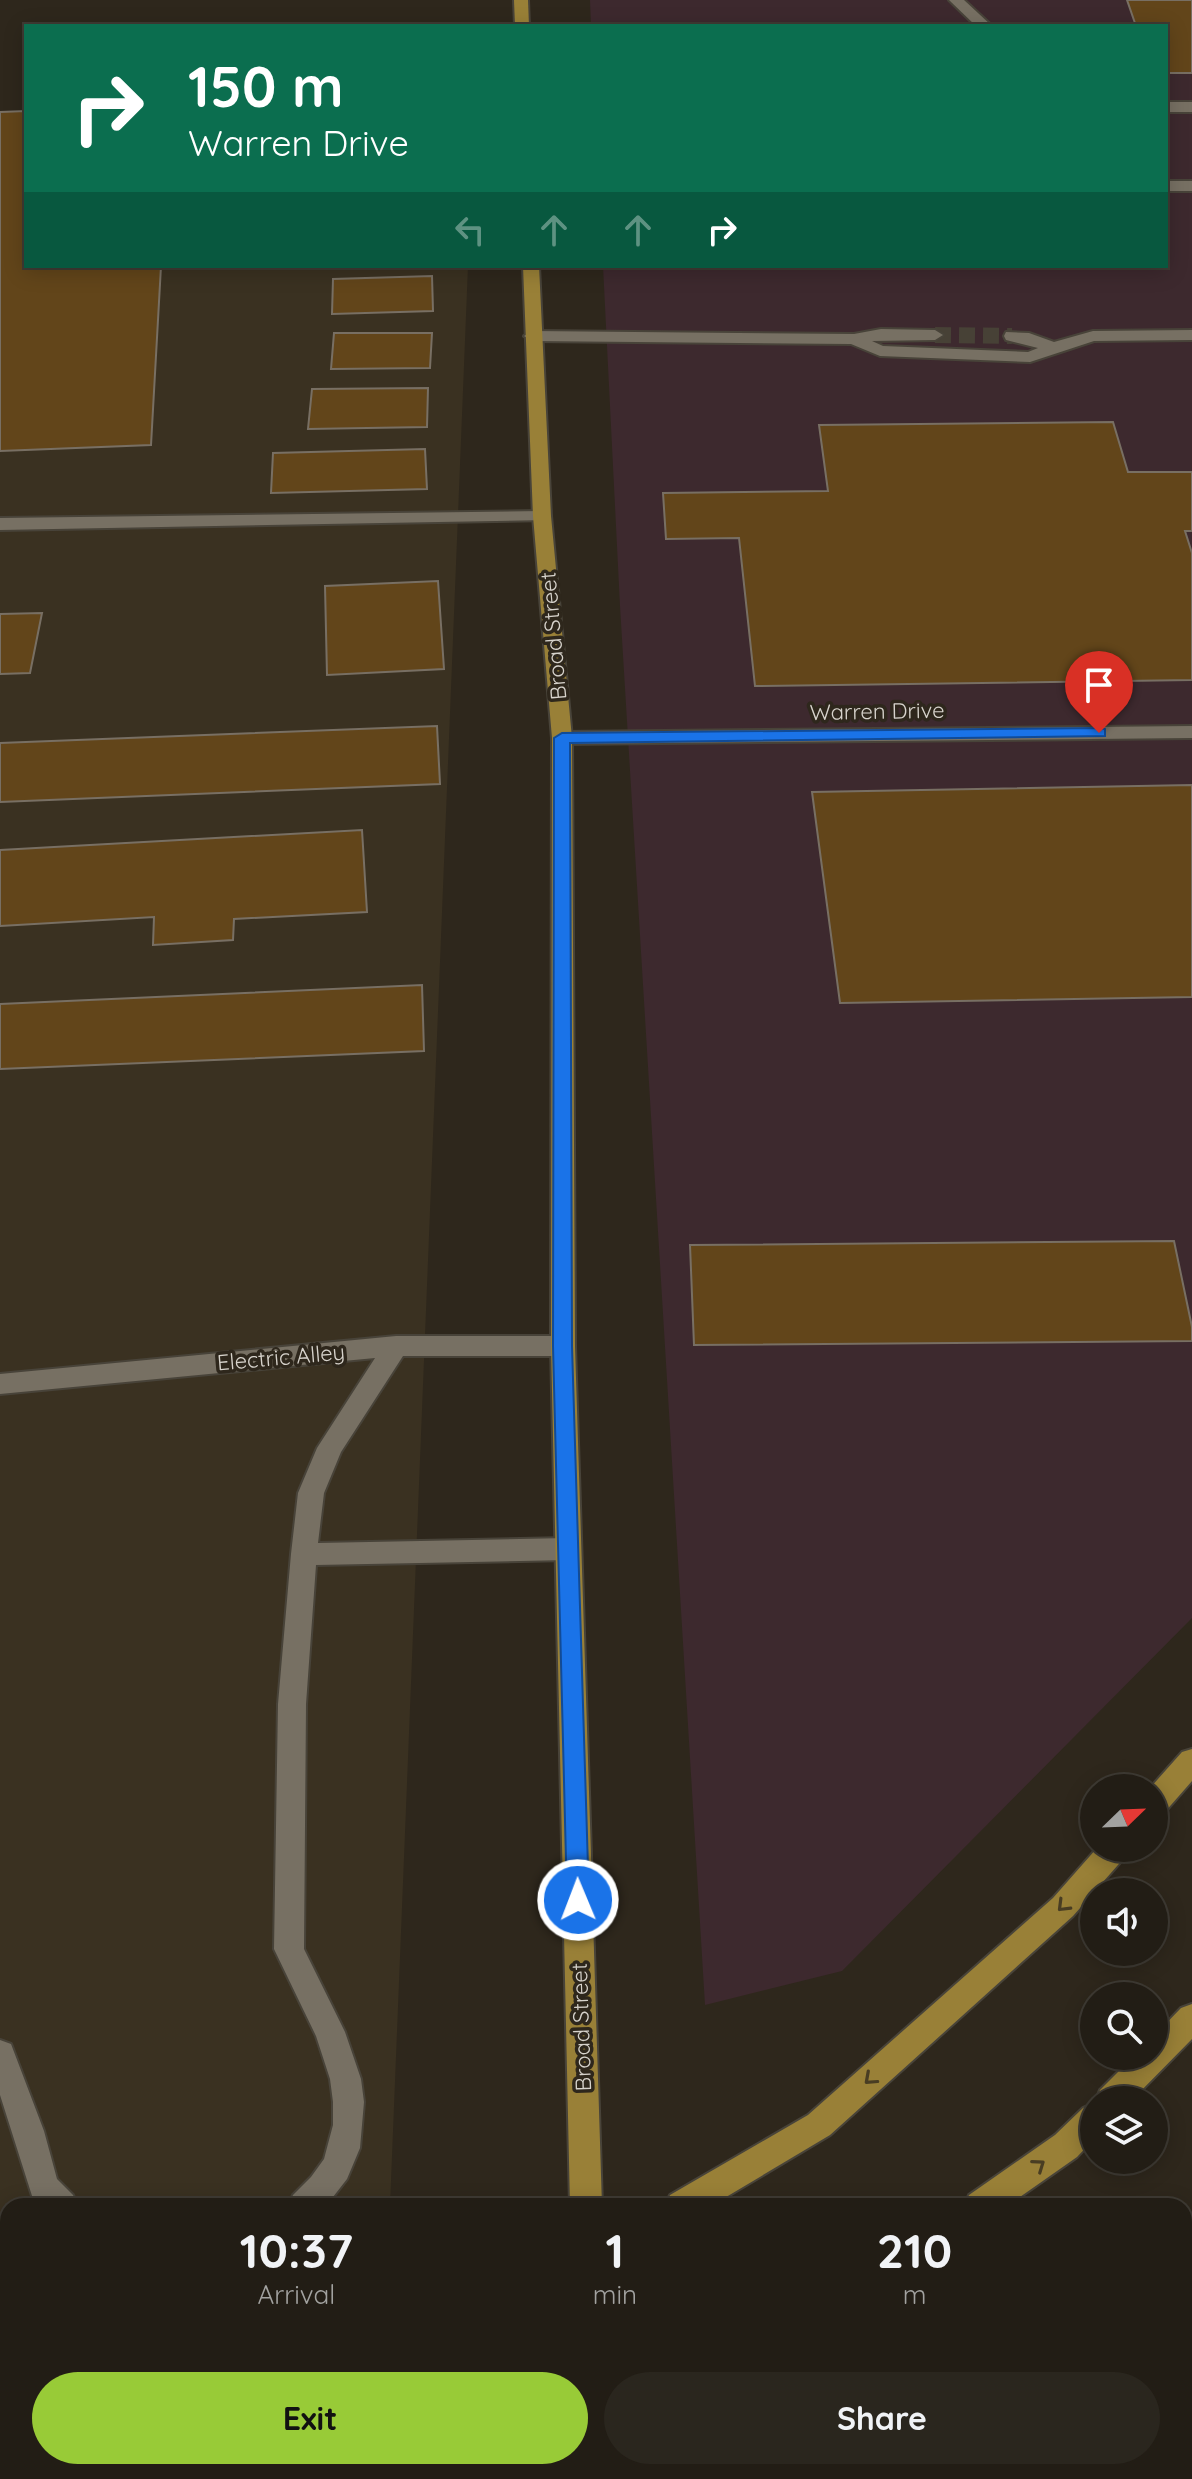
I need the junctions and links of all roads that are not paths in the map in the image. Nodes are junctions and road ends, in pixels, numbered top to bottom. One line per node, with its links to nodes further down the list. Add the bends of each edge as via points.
1 (521, 0): 3 (main road)
2 (956, 0): 4 (street)
3 (522, 24)
4 (983, 24)
5 (1168, 107): 6 (street)
6 (1192, 107)
7 (1168, 186): 8 (street)
8 (1192, 186)
9 (531, 268): 12 (main road, Broad Street)
10 (935, 335): 14 (street)
11 (1192, 335): 15 (street, via 1093,336)
12 (532, 336): 14 (street); 16 (main road, Broad Street)
13 (1012, 336): 15 (street)
14 (854, 339): 15 (street, via 880,351 1030,357)
15 (1053, 348)
16 (542, 516): 17 (street); 19 (main road, Broad Street)
17 (0, 524)
18 (1192, 732): 19 (street, Warren Drive)
19 (562, 738): 21 (main road, Broad Street)
20 (396, 1346): 21 (street, Electric Alley); 22 (street, Electric Alley); 24 (street, via 330,1448 311,1493)
21 (563, 1346): 23 (main road, Broad Street)
22 (0, 1384)
23 (568, 1549): 24 (street); 34 (main road, Broad Street)
24 (304, 1554): 33 (street, via 292,1704 289,1949 346,2077 351,2131 342,2157)
25 (1192, 1761): 26 (main road)
26 (1168, 1788)
27 (1103, 1862): 35 (main road, one-way to 35, via 1063,1907 819,2125)
28 (1192, 2018): 30 (main road)
29 (0, 2054): 32 (street, via 44,2188)
30 (1125, 2086)
31 (1080, 2132): 36 (main road, one-way to 31)
32 (54, 2198)
33 (314, 2198)
34 (586, 2198)
35 (695, 2198)
36 (991, 2198)

